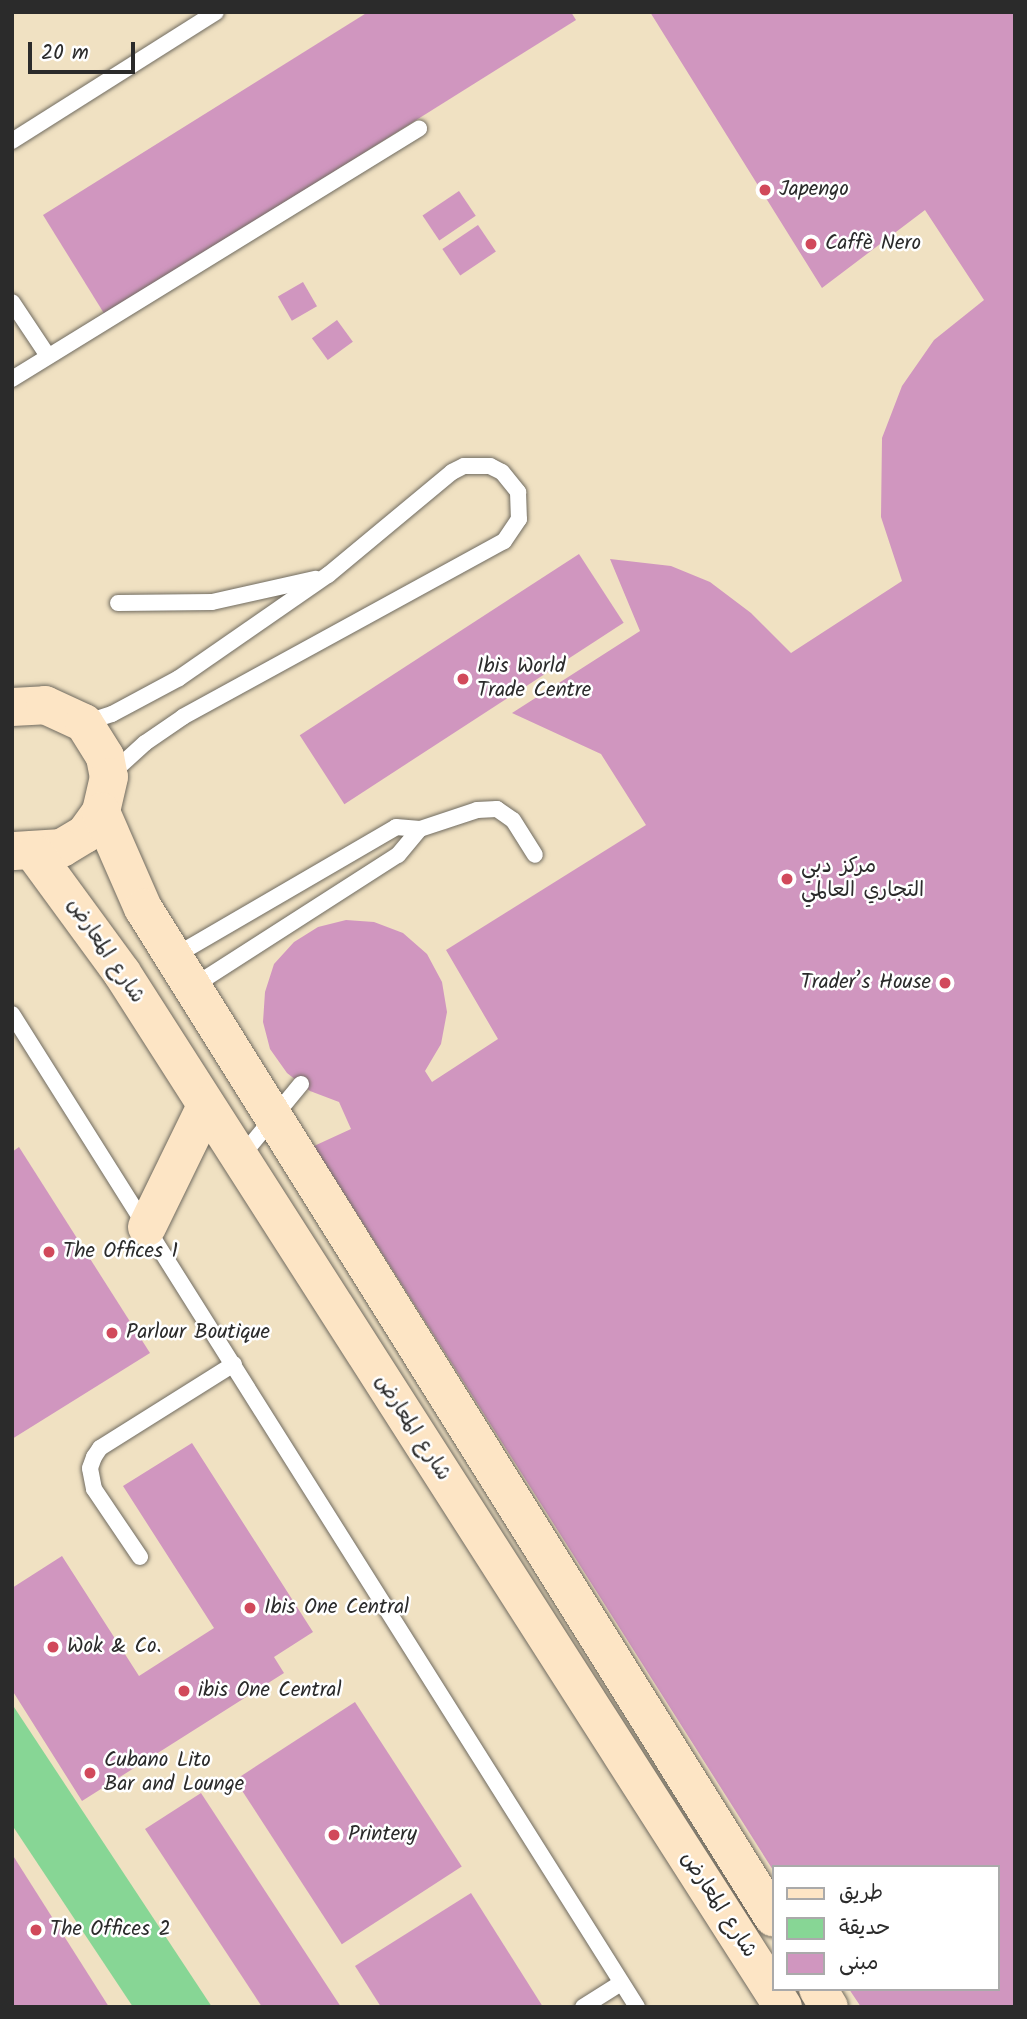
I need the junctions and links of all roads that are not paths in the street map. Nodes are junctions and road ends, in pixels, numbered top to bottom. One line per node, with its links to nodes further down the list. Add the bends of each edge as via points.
1 (216, 12): 3 (lane)
2 (419, 129): 5 (lane)
3 (12, 141)
4 (12, 302): 5 (lane)
5 (48, 356): 6 (lane)
6 (12, 379)
7 (328, 575): 8 (lane, via 212,602); 10 (lane, via 179,678 123,709); 11 (lane, via 464,466 490,466 502,472 518,492 519,519 504,541 183,718 145,743)
8 (118, 603)
9 (12, 707): 10 (street, via 45,705)
10 (84, 723): 11 (street, شارع المعارض, via 105,757)
11 (105, 795): 13 (street, via 85,834 62,848); 15 (street, شارع المعارض, via 126,877)
12 (420, 828): 14 (lane, via 478,810 497,809 513,820); 15 (lane, via 398,855); 15 (lane, via 385,831)
13 (23, 852): 18 (street, شارع المعارض, via 122,973)
14 (535, 855)
15 (182, 972): 19 (street, شارع المعارض)
16 (15, 1024): 21 (lane)
17 (301, 1084): 19 (lane)
18 (206, 1106): 20 (street, شارع المعارض); 21 (street)
19 (274, 1119): 20 (lane); 24 (street, شارع المعارض, via 371,1255)
20 (239, 1158): 26 (street, شارع المعارض)
21 (147, 1227): 22 (lane)
22 (234, 1364): 23 (lane, via 100,1448 93,1457 94,1489); 25 (lane)
23 (140, 1557)
24 (772, 1915)
25 (621, 1983): 28 (lane); 29 (lane)
26 (772, 1990)
27 (773, 1991): 30 (street, شارع المعارض)
28 (583, 2007)
29 (637, 2007)
30 (783, 2007)

